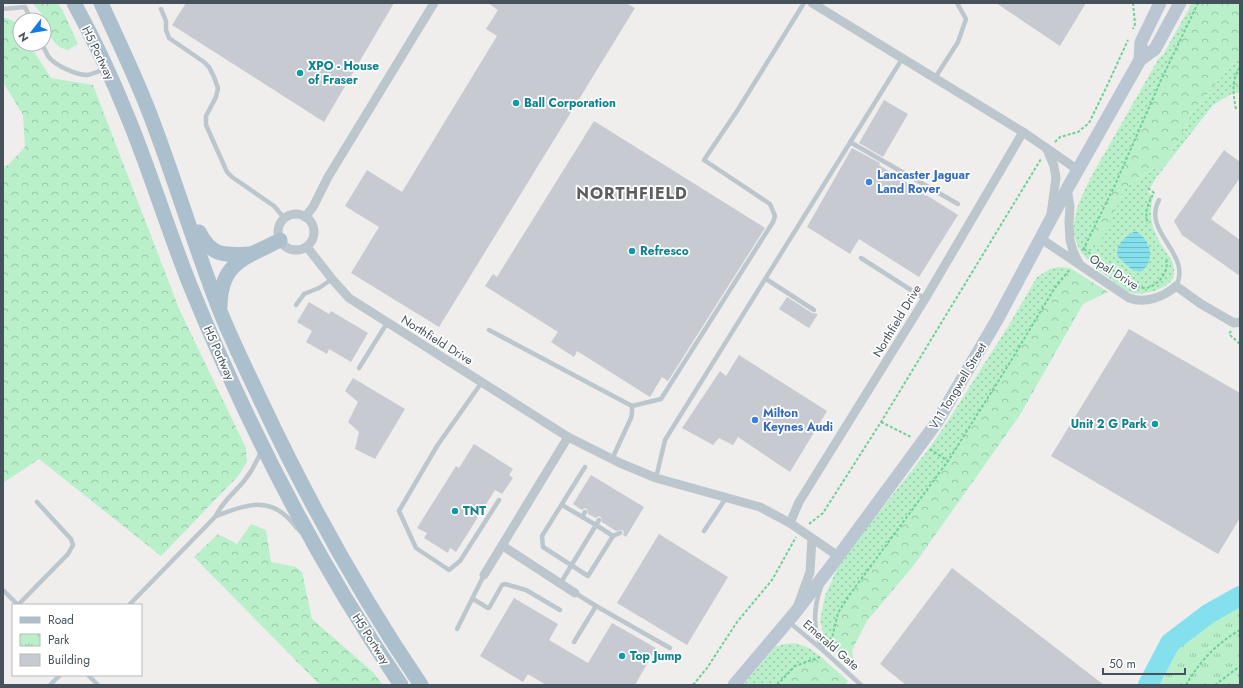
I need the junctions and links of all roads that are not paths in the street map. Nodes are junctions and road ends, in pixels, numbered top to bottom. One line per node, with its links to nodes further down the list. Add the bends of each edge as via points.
1 (74, 3): 15 (main road, H5 Portway)
2 (101, 3): 22 (main road, H5 Portway, via 142,93)
3 (434, 3): 25 (street)
4 (804, 3): 46 (lane, via 704,160 770,204 775,216 773,222 664,396)
5 (812, 3): 13 (street)
6 (957, 3): 16 (lane, via 966,19 958,42)
7 (1160, 3): 14 (street, V11 Tongwell Street, via 1141,42)
8 (1180, 3): 14 (street, V11 Tongwell Street, via 1155,49)
9 (3, 8): 11 (lane, via 25,7)
10 (161, 9): 26 (lane, via 170,38 204,62 214,77 218,88 206,116 206,125 227,172 274,206)
11 (27, 12)
12 (46, 52): 15 (lane, via 66,69 79,74 86,75)
13 (902, 59): 16 (street); 18 (lane)
14 (1140, 60): 20 (street, V11 Tongwell Street)
15 (107, 68): 48 (main road, H5 Portway, via 209,329)
16 (935, 78): 17 (street)
17 (1022, 132): 19 (street); 37 (street, Northfield Drive)
18 (850, 142): 24 (lane); 34 (lane)
19 (1047, 149): 20 (street); 27 (street, via 1056,178)
20 (1078, 170): 21 (street, V11 Tongwell Street)
21 (1067, 189): 27 (street, V11 Tongwell Street); 33 (street, via 1070,240)
22 (181, 200): 31 (main road, via 208,248 219,253); 40 (main road, H5 Portway)
23 (1159, 200): 36 (lane, via 1155,207 1155,217 1179,265 1180,280)
24 (958, 204)
25 (305, 217): 26 (street, via 294,215); 30 (street, via 314,231)
26 (285, 219): 29 (street, via 279,229)
27 (1050, 222): 28 (street, V11 Tongwell Street)
28 (1040, 238): 33 (street, Opal Drive); 73 (street, V11 Tongwell Street, via 997,320 937,422)
29 (280, 240): 30 (street, via 292,250); 31 (main road)
30 (307, 247): 35 (street, Northfield Drive)
31 (250, 254): 40 (main road, via 230,270 220,294)
32 (861, 258): 37 (lane)
33 (1078, 263): 36 (street, Opal Drive, via 1136,301 1164,295)
34 (766, 278): 39 (lane); 51 (lane, via 665,440)
35 (332, 279): 38 (lane, via 304,294); 42 (street, Northfield Drive, via 349,298)
36 (1176, 286): 41 (street, via 1201,304)
37 (925, 299): 62 (street, Northfield Drive, via 799,502)
38 (296, 306)
39 (814, 310)
40 (220, 311): 96 (main road, H5 Portway, via 278,437 319,517 374,613)
41 (1237, 322)
42 (388, 323): 44 (lane); 45 (street, Northfield Drive)
43 (489, 330): 46 (lane)
44 (359, 368)
45 (482, 382): 47 (street, Northfield Drive); 53 (lane, via 437,446 399,511 416,548 448,570 460,561)
46 (632, 406): 49 (lane, via 631,418)
47 (568, 438): 49 (street, Northfield Drive); 72 (street)
48 (263, 448): 57 (lane, via 255,466); 71 (main road, H5 Portway)
49 (612, 459): 51 (street, Northfield Drive)
50 (585, 467): 55 (lane)
51 (656, 478): 52 (street, Northfield Drive)
52 (726, 498): 62 (street, Northfield Drive, via 760,507); 67 (lane)
53 (499, 500)
54 (37, 502): 82 (lane, via 71,539 73,545 68,554)
55 (562, 504): 59 (lane); 74 (lane, via 542,536 543,547)
56 (585, 512): 59 (lane)
57 (216, 516): 71 (lane, via 250,505 270,506 286,516); 83 (lane)
58 (592, 516): 61 (lane)
59 (582, 517): 61 (lane)
60 (599, 520): 64 (lane)
61 (589, 521): 64 (lane)
62 (790, 522): 70 (street, Northfield Drive)
63 (606, 524): 66 (lane)
64 (596, 525): 66 (lane); 74 (lane)
65 (613, 528): 69 (lane)
66 (603, 529): 69 (lane)
67 (704, 531)
68 (620, 532): 69 (lane)
69 (612, 535): 74 (lane, via 588,576)
70 (812, 538): 73 (street, Northfield Drive); 86 (street, via 810,572)
71 (313, 544): 95 (main road, H5 Portway, via 363,629)
72 (503, 546): 76 (street); 77 (street)
73 (838, 556): 75 (street, V11 Tongwell Street)
74 (571, 565): 77 (lane)
75 (829, 569): 86 (street, V11 Tongwell Street); 90 (lane, via 819,594 814,618 816,634)
76 (484, 575): 80 (lane)
77 (560, 584): 79 (street)
78 (3, 590): 81 (lane)
79 (575, 593): 84 (lane)
80 (473, 599): 85 (lane, via 489,608 505,584 526,590); 87 (lane)
81 (17, 604)
82 (19, 604)
83 (130, 604)
84 (596, 606): 88 (lane); 89 (lane)
85 (560, 610)
86 (791, 617): 90 (lane, Emerald Gate); 97 (street, V11 Tongwell Street)
87 (457, 629)
88 (574, 642)
89 (670, 648)
90 (825, 652): 98 (lane, Emerald Gate)
91 (59, 676): 93 (lane)
92 (89, 676): 94 (lane)
93 (50, 685)
94 (98, 685)
95 (401, 685)
96 (421, 685)
97 (734, 685)
98 (861, 685)

